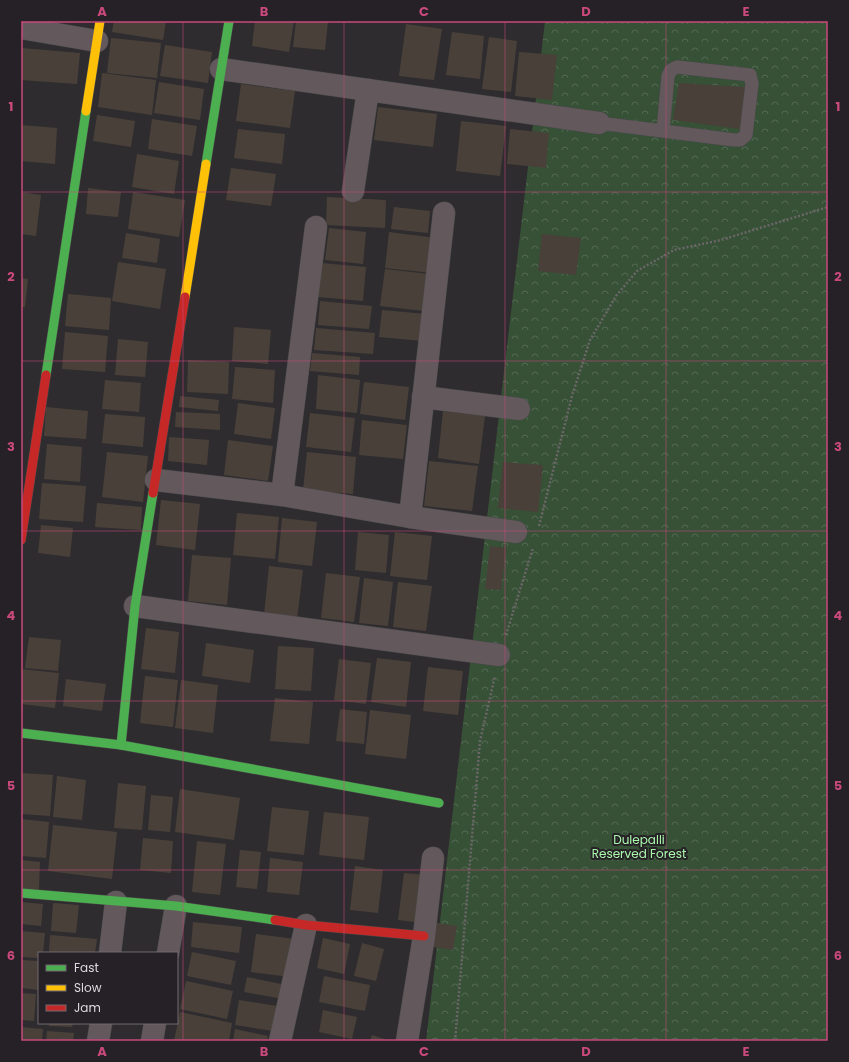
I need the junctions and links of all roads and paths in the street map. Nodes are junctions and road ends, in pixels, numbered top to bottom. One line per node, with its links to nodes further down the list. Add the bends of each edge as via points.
1 (229, 21): 4 (street)
2 (21, 28): 3 (street)
3 (98, 31): 19 (street)
4 (221, 69): 5 (street); 14 (street)
5 (368, 90): 6 (street); 8 (street)
6 (599, 123): 7 (lane)
7 (663, 131): 7 (lane, via 740,140 746,135 752,84 750,75 677,67 670,70)
8 (353, 191)
9 (828, 207): 17 (path, via 721,240 674,250 637,271 616,296 590,340 572,396)
10 (444, 213): 12 (street)
11 (316, 227): 15 (street)
12 (423, 397): 13 (street); 16 (street)
13 (519, 409)
14 (156, 480): 15 (street); 20 (street)
15 (282, 495): 16 (street)
16 (410, 517): 18 (street)
17 (538, 528)
18 (525, 538): 21 (path)
19 (21, 540)
20 (135, 606): 21 (street); 23 (street)
21 (499, 655): 39 (path, via 480,741)
22 (21, 733): 23 (street)
23 (121, 744): 24 (street)
24 (439, 802)
25 (433, 858): 30 (street)
26 (21, 893): 27 (street)
27 (116, 902): 28 (street); 31 (street)
28 (176, 906): 29 (street); 32 (street)
29 (306, 925): 30 (street); 37 (street)
30 (424, 936): 38 (street)
31 (110, 952)
32 (168, 952)
33 (101, 1024): 35 (street)
34 (155, 1024): 36 (street)
35 (98, 1041)
36 (152, 1041)
37 (280, 1041)
38 (407, 1041)
39 (455, 1041)

